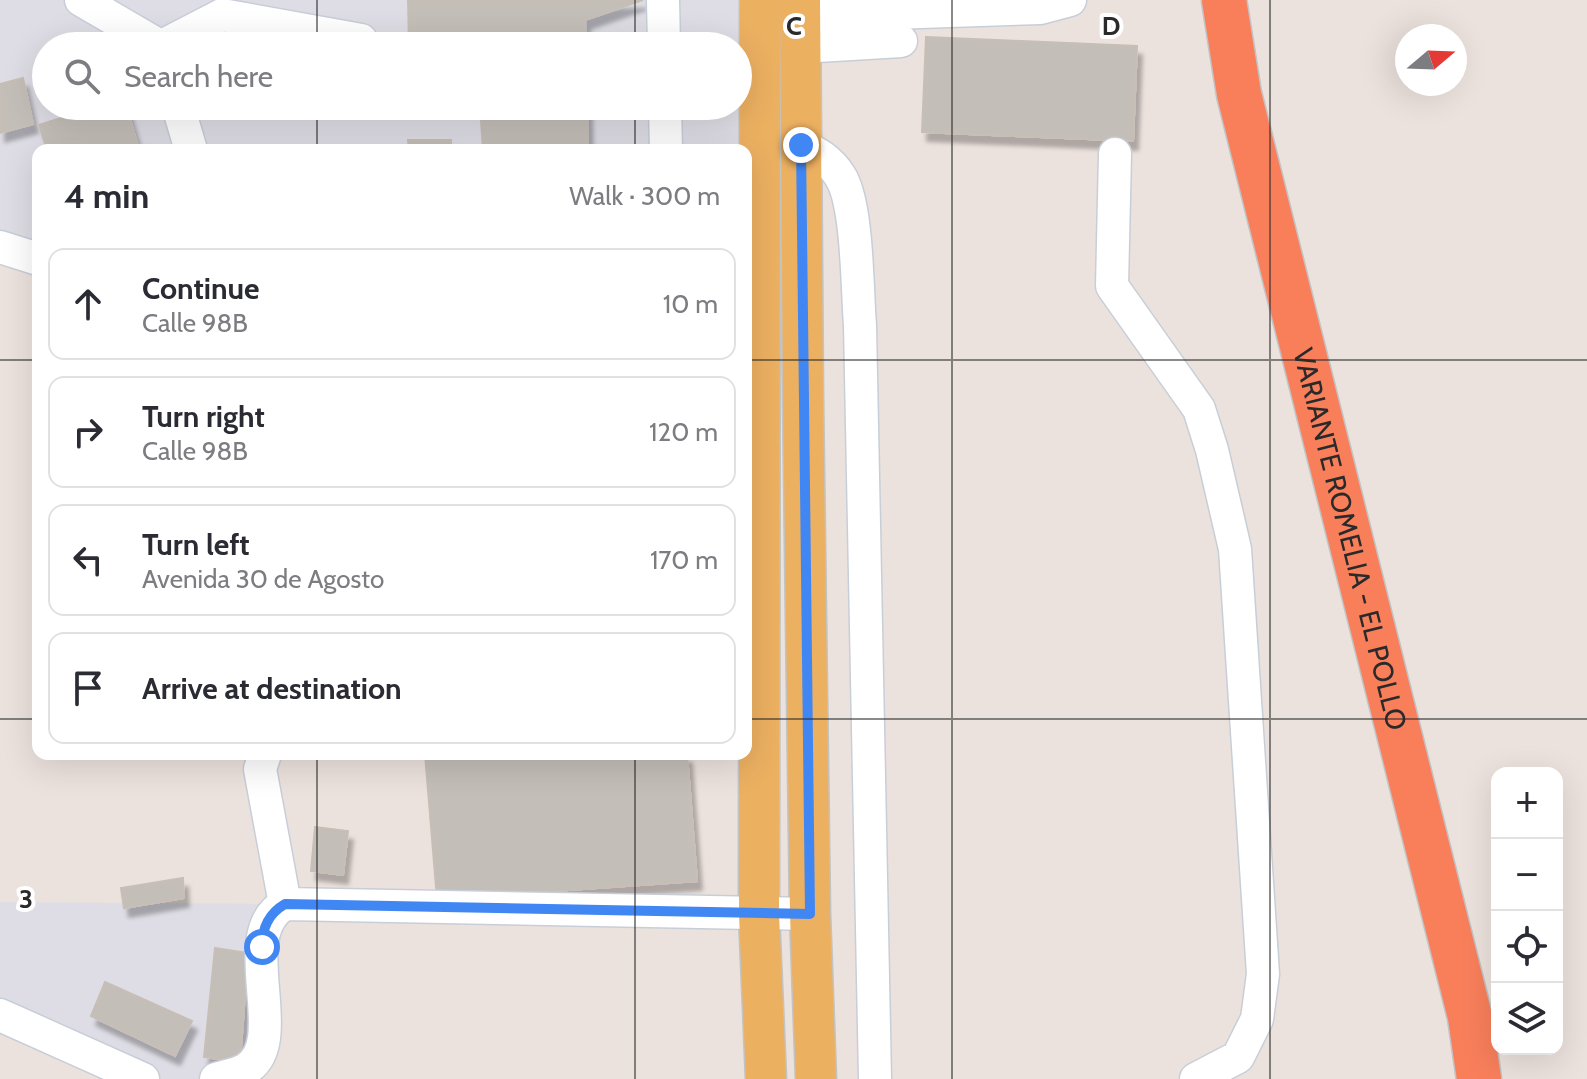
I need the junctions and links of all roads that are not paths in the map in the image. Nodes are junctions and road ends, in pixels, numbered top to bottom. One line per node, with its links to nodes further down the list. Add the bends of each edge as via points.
1 (81, 0): 7 (street)
2 (663, 0): 10 (street)
3 (760, 0): 20 (main road)
4 (1070, 0): 6 (street, via 1040,8)
5 (1224, 0): 33 (highway, VARIANTE ROMELIA - EL POLLO, via 1239,94 1470,1017)
6 (801, 21): 11 (street); 16 (main road)
7 (137, 32)
8 (189, 32): 9 (street, via 222,15)
9 (317, 32)
10 (664, 32)
11 (901, 41)
12 (182, 120): 14 (street)
13 (665, 120): 15 (street)
14 (189, 144)
15 (666, 144)
16 (801, 145): 21 (main road); 31 (street, via 824,157 842,178 851,208 860,341)
17 (1115, 154): 32 (street, via 1112,286 1199,409 1235,549 1263,974 1257,1019 1238,1057)
18 (0, 247): 19 (street)
19 (32, 257)
20 (753, 398): 21 (street); 24 (main road)
21 (803, 398): 25 (main road)
22 (263, 760): 23 (street, via 260,769)
23 (285, 904): 24 (street); 27 (street, via 270,916 262,934 264,1029 257,1059)
24 (759, 914): 25 (street); 29 (main road)
25 (810, 914): 30 (main road)
26 (0, 1015): 28 (street)
27 (238, 1076)
28 (143, 1079)
29 (766, 1079)
30 (816, 1079)
31 (875, 1079)
32 (1196, 1079)
33 (1479, 1079)

